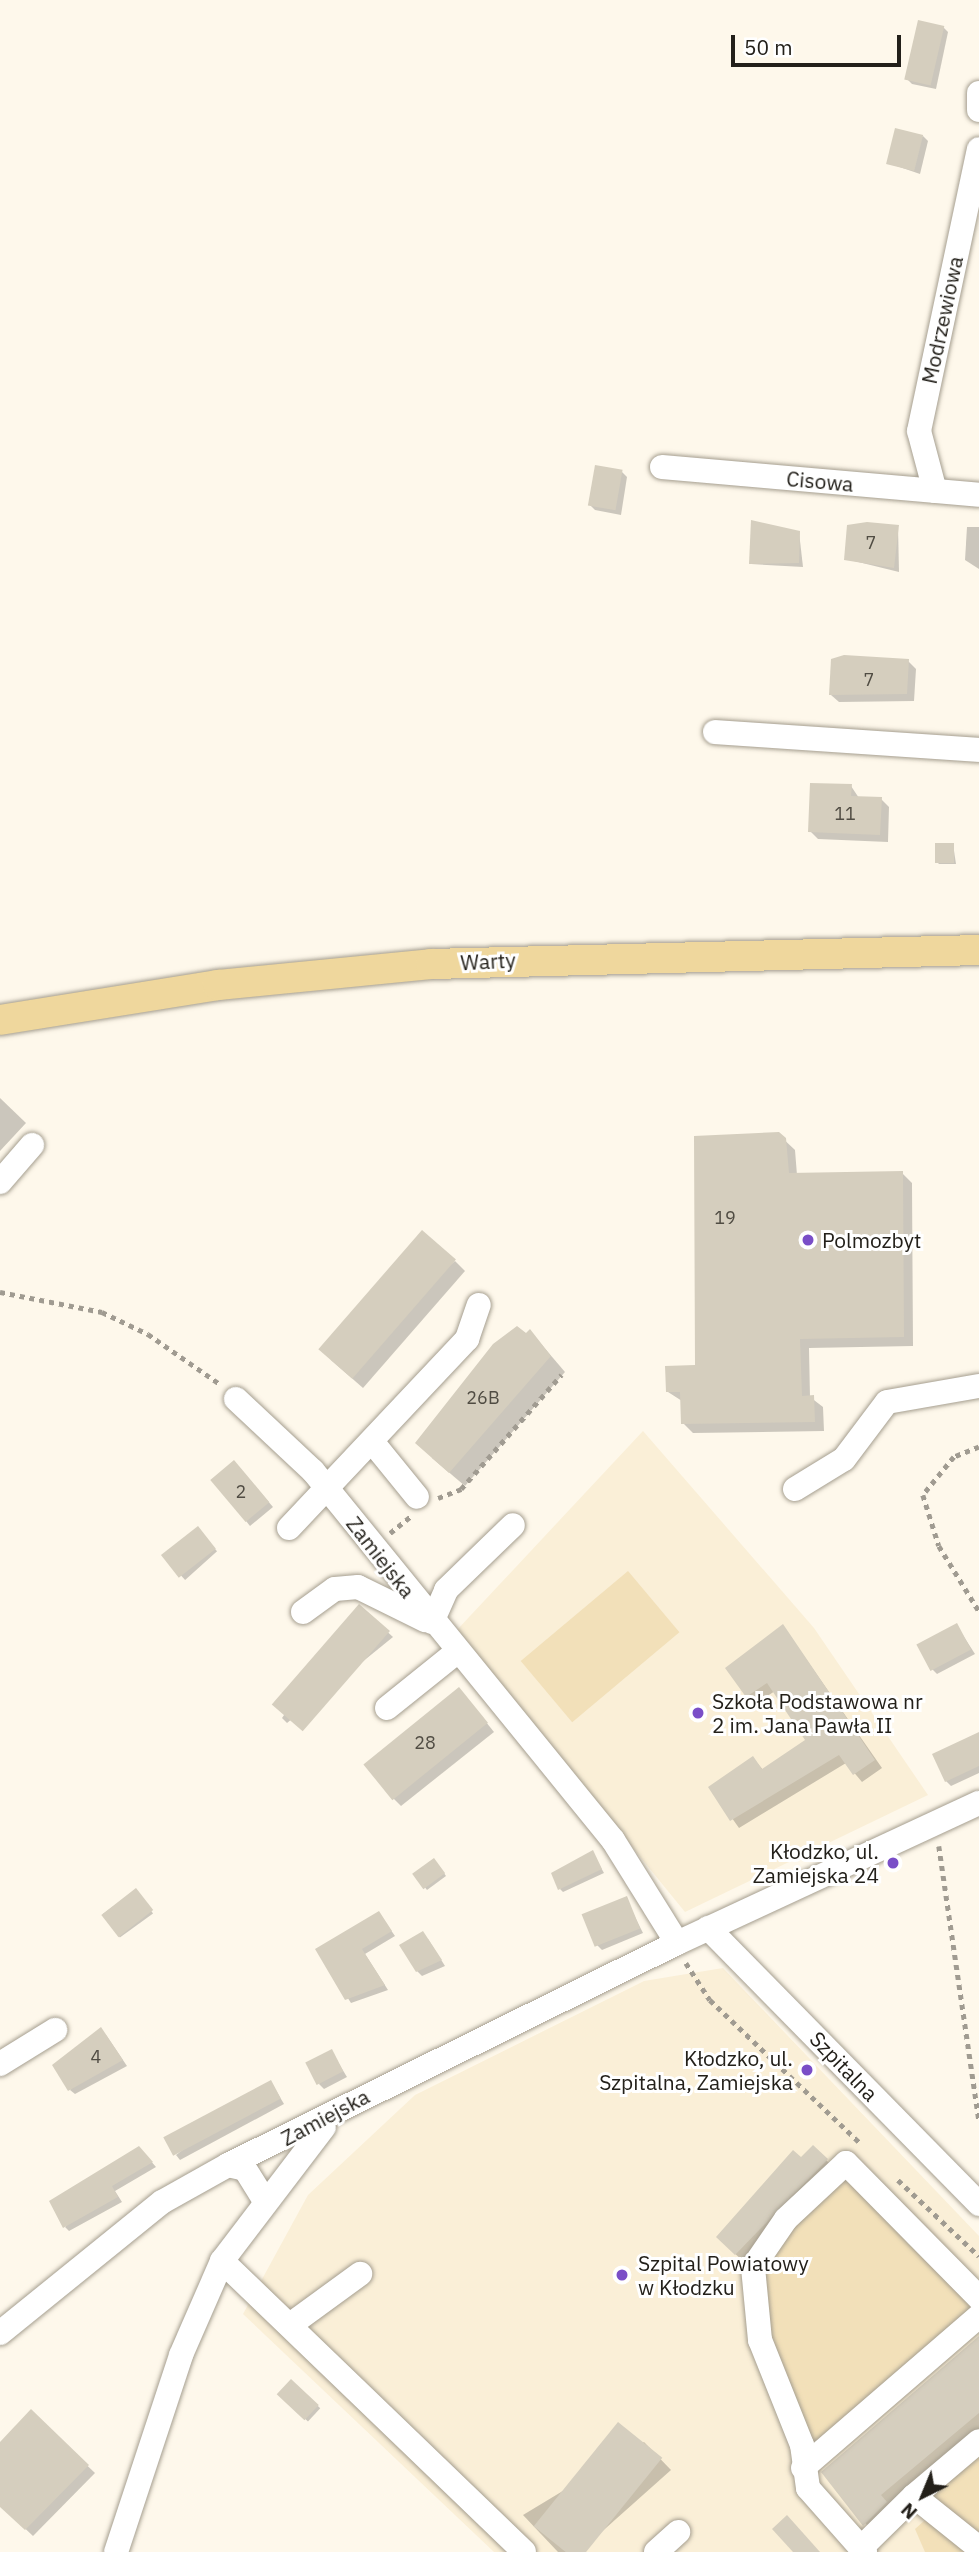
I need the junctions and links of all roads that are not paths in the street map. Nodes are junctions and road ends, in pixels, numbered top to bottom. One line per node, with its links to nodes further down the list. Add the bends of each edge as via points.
1 (979, 93): 2 (street)
2 (979, 110)
3 (979, 149): 5 (street, Modrzewiowa, via 919,431)
4 (662, 467): 5 (street, Cisowa)
5 (935, 491): 6 (street, Cisowa)
6 (979, 495)
7 (715, 733): 8 (street)
8 (979, 750)
9 (979, 950): 10 (main road, Warty, via 431,964 232,983)
10 (0, 1020)
11 (32, 1145): 12 (street)
12 (0, 1182)
13 (479, 1304): 16 (street, via 467,1339)
14 (979, 1386): 18 (street, via 887,1402 844,1459)
15 (236, 1399): 17 (street, Zamiejska)
16 (374, 1444): 17 (street); 19 (street)
17 (321, 1480): 21 (street); 23 (street, Zamiejska)
18 (795, 1489)
19 (419, 1505)
20 (513, 1525): 23 (street, via 446,1590)
21 (289, 1528)
22 (303, 1612): 23 (street, via 335,1589 358,1587)
23 (432, 1622): 24 (street, Zamiejska)
24 (457, 1651): 25 (street); 28 (street, Zamiejska, via 613,1840)
25 (387, 1708)
26 (979, 1803): 27 (street, Zamiejska)
27 (708, 1928): 28 (street, Zamiejska); 34 (street, Szpitalna)
28 (675, 1944): 31 (street, Zamiejska, via 388,2082)
29 (55, 2030): 30 (street)
30 (0, 2064)
31 (332, 2119): 32 (street, Zamiejska); 33 (street)
32 (228, 2165): 33 (street, via 245,2169); 40 (street, Zamiejska, via 162,2202)
33 (264, 2199): 35 (street)
34 (979, 2204)
35 (222, 2261): 39 (street); 47 (street, via 180,2354)
36 (360, 2274): 39 (street)
37 (979, 2298): 42 (street, via 846,2163 786,2218 753,2267 754,2313 802,2445)
38 (979, 2316): 42 (street)
39 (290, 2325): 48 (street)
40 (0, 2333)
41 (979, 2441): 43 (street)
42 (803, 2468): 46 (street, via 808,2488)
43 (914, 2496): 45 (street); 46 (street)
44 (678, 2532): 49 (street)
45 (979, 2548)
46 (863, 2550)
47 (116, 2552)
48 (524, 2552)
49 (656, 2552)

